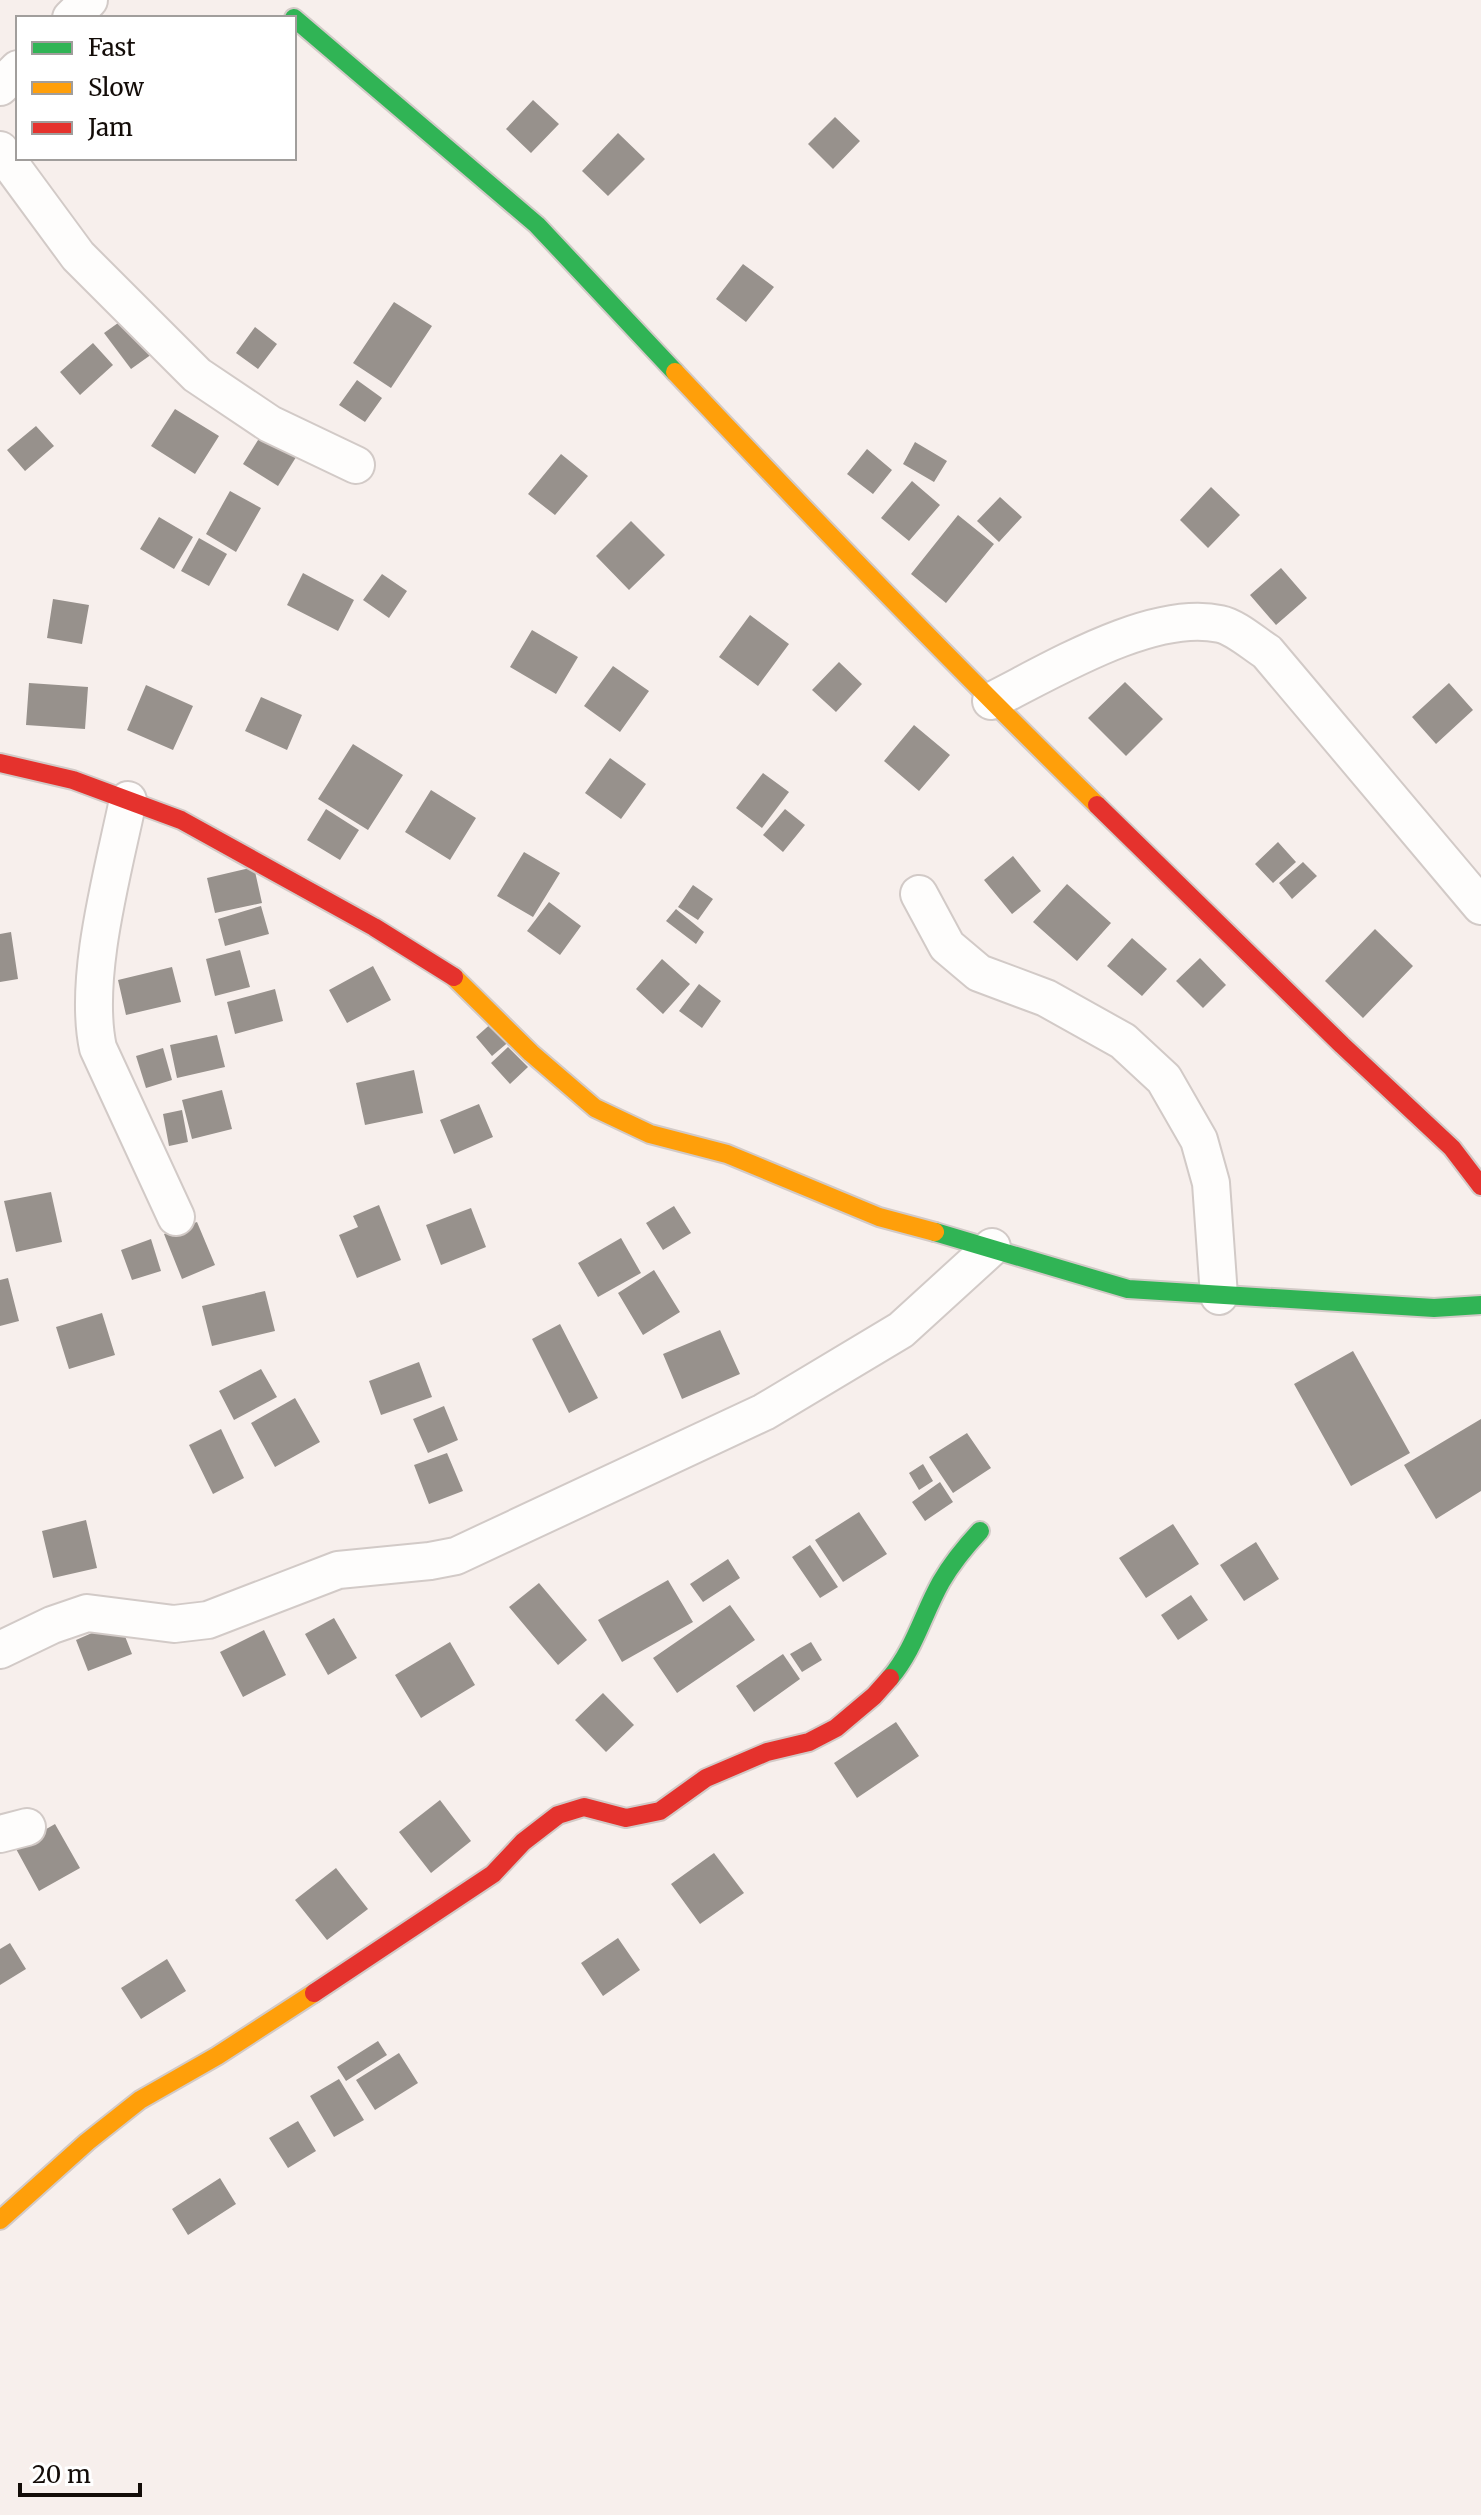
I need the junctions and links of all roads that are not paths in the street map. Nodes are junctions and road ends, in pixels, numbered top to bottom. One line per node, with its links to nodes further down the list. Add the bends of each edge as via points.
1 (89, 0): 3 (street)
2 (273, 0): 4 (street)
3 (73, 16)
4 (292, 16)
5 (296, 20): 10 (street, via 537,225)
6 (16, 71): 7 (street)
7 (0, 87)
8 (0, 150): 9 (street, via 78,256 197,375 270,424)
9 (356, 465)
10 (991, 701): 14 (street, via 1116,640 1182,622 1222,624 1267,652); 15 (street, via 1452,1148)
11 (0, 763): 12 (street)
12 (128, 800): 16 (street, via 100,936 92,1023 98,1048); 17 (street, via 181,820 447,971 595,1108 650,1134 727,1154 879,1217)
13 (919, 894): 18 (street, via 947,946 979,973 1046,998 1123,1041 1164,1079 1199,1140 1211,1183)
14 (1481, 906)
15 (1481, 1186)
16 (176, 1217)
17 (992, 1247): 18 (street, via 1128,1289); 21 (street, via 901,1330 764,1412 456,1556 338,1570 208,1620 174,1624 87,1613)
18 (1219, 1296): 19 (street, via 1434,1308)
19 (1481, 1305)
20 (980, 1531): 22 (street, via 940,1584 902,1664 836,1728 706,1778 660,1811 626,1818 584,1807 558,1815 468,1892 217,2056 140,2100)
21 (0, 1650)
22 (0, 2220)

